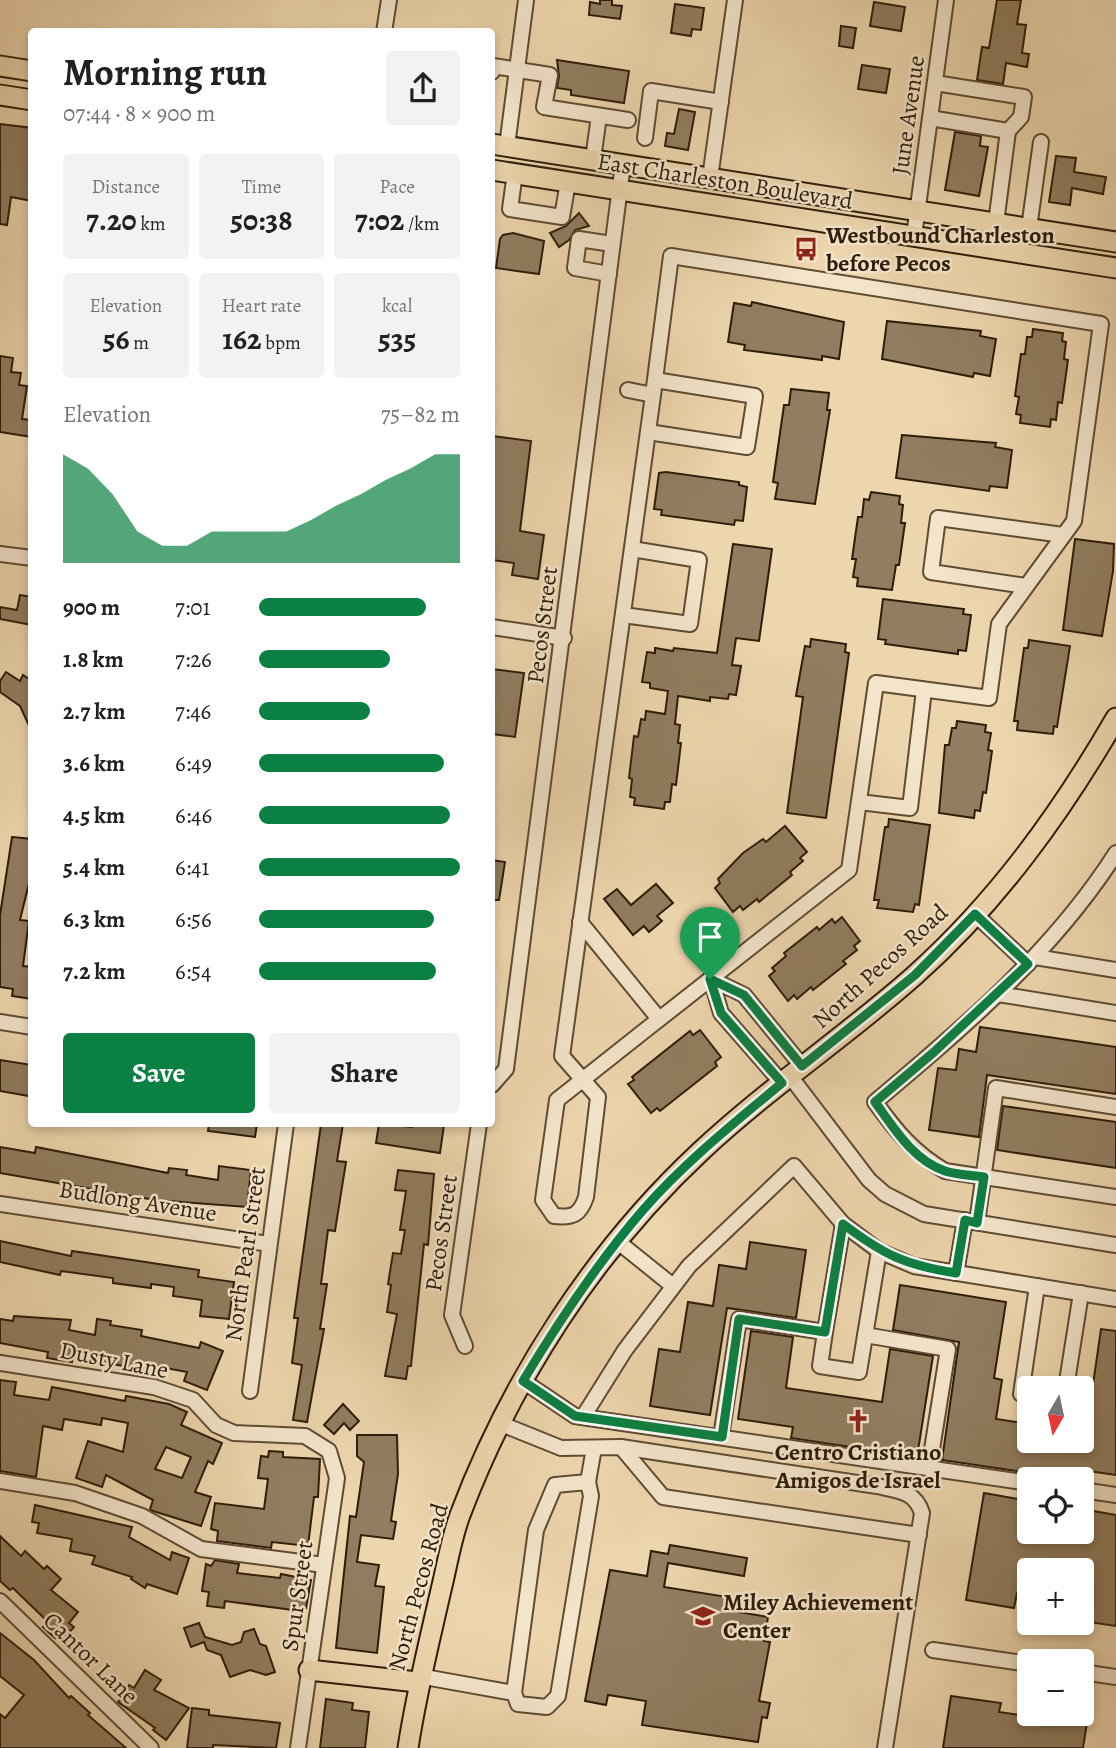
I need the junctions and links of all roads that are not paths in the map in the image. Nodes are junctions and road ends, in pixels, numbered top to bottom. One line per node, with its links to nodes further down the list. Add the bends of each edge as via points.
1 (388, 0): 5 (street)
2 (526, 0): 9 (street)
3 (735, 0): 13 (street)
4 (946, 0): 10 (street, June Avenue)
5 (384, 28)
6 (0, 66): 8 (main road)
7 (495, 66): 9 (street)
8 (28, 70)
9 (517, 70): 14 (street, via 550,75 544,107); 20 (street)
10 (935, 82): 15 (street, June Avenue); 17 (street, via 1024,97 1021,117)
11 (0, 95): 12 (main road)
12 (28, 99)
13 (720, 102): 18 (street, via 651,91); 25 (street)
14 (599, 116): 16 (street); 21 (street)
15 (930, 118): 17 (street); 28 (street, June Avenue)
16 (628, 120)
17 (1008, 131): 30 (street)
18 (645, 138)
19 (1041, 142): 31 (street)
20 (500, 145): 21 (main road, East Charleston Boulevard)
21 (593, 159): 22 (main road, East Charleston Boulevard)
22 (623, 164): 25 (main road, East Charleston Boulevard); 27 (street, Pecos Street)
23 (495, 170): 24 (main road, East Charleston Boulevard)
24 (515, 173): 26 (main road, East Charleston Boulevard); 29 (street, via 510,209)
25 (710, 178): 28 (main road, East Charleston Boulevard)
26 (568, 182): 27 (main road, East Charleston Boulevard); 29 (street)
27 (620, 189): 32 (main road, East Charleston Boulevard); 35 (street, Pecos Street)
28 (918, 211): 30 (main road, East Charleston Boulevard); 32 (street, June Avenue)
29 (562, 217): 33 (street)
30 (996, 223): 31 (main road, East Charleston Boulevard)
31 (1029, 228): 34 (main road, East Charleston Boulevard)
32 (914, 236): 36 (main road, East Charleston Boulevard)
33 (579, 239): 35 (street); 37 (street, via 575,268)
34 (1116, 242)
35 (612, 244): 37 (street, Pecos Street)
36 (1116, 268)
37 (608, 274): 48 (street, Pecos Street)
38 (654, 388): 39 (street); 40 (street); 40 (street, via 755,396 747,447); 41 (street, via 671,256 1101,324 1074,520)
39 (628, 390)
40 (648, 432): 42 (street)
41 (1063, 535): 45 (street); 45 (street, via 938,518 931,572)
42 (632, 549): 46 (street); 46 (street, via 699,560 691,624)
43 (0, 554): 44 (street)
44 (28, 558)
45 (1026, 586): 49 (street, via 999,624 989,698)
46 (622, 615): 54 (street)
47 (495, 628): 48 (street)
48 (564, 638): 65 (street, Pecos Street, via 506,1069)
49 (924, 690): 51 (street, via 876,683); 51 (street, via 910,808)
50 (1116, 718): 53 (main road, North Pecos Road, via 1038,842)
51 (859, 802): 57 (street, via 849,870)
52 (1116, 853): 55 (street)
53 (975, 914): 55 (street); 63 (main road, North Pecos Road, via 915,975)
54 (580, 922): 60 (street); 64 (street, via 562,1056)
55 (1031, 961): 56 (street); 58 (street)
56 (1116, 970)
57 (710, 979): 60 (street); 63 (street, via 721,1013); 63 (street, via 744,995)
58 (998, 994): 59 (street); 69 (street, via 875,1102 920,1157 945,1171)
59 (1116, 1013)
60 (659, 1019): 64 (street)
61 (0, 1022): 62 (street)
62 (28, 1026)
63 (792, 1075): 72 (street, via 869,1180 886,1194 924,1214); 74 (main road, North Pecos Road, via 702,1150)
64 (582, 1079): 64 (street, via 557,1100 543,1200 554,1216 570,1217 581,1211 586,1197 598,1097)
65 (495, 1082)
66 (1116, 1107): 69 (street, via 996,1088)
67 (286, 1127): 75 (street, North Pearl Street)
68 (479, 1127): 85 (street, Pecos Street, via 452,1315)
69 (984, 1177): 70 (street); 72 (street)
70 (1116, 1197)
71 (0, 1204): 75 (street, Budlong Avenue)
72 (971, 1222): 76 (street); 78 (street)
73 (843, 1224): 77 (street); 79 (street, via 794,1166); 83 (street)
74 (617, 1241): 79 (street); 89 (main road, North Pecos Road, via 552,1331)
75 (269, 1244): 90 (street, North Pearl Street)
76 (1116, 1245)
77 (878, 1251): 78 (street, via 914,1266); 84 (street)
78 (956, 1273): 80 (street)
79 (673, 1286): 91 (street)
80 (1037, 1286): 81 (street); 87 (street)
81 (1081, 1293): 82 (street); 88 (street)
82 (1116, 1299)
83 (825, 1332): 84 (street, via 820,1366 859,1372); 93 (street, via 739,1319)
84 (865, 1335): 97 (street, via 948,1349)
85 (465, 1346)
86 (0, 1363): 96 (street, Dusty Lane, via 154,1387 193,1401 216,1425 234,1433 305,1436)
87 (1024, 1376)
88 (1068, 1376)
89 (523, 1381): 91 (street); 92 (main road, North Pecos Road)
90 (250, 1391)
91 (583, 1417): 93 (street)
92 (499, 1423): 95 (street, via 561,1448); 111 (main road, North Pecos Road, via 459,1518)
93 (722, 1437): 97 (street)
94 (621, 1447): 95 (street); 103 (street, via 663,1497); 103 (street, via 908,1493 918,1501 922,1513)
95 (594, 1448): 100 (street)
96 (329, 1451): 104 (street, Spur Street, via 337,1478)
97 (929, 1468): 98 (street)
98 (1017, 1480)
99 (0, 1481): 104 (street, via 75,1493 142,1516 201,1549)
100 (588, 1482): 112 (street, via 555,1485 536,1530); 112 (street, via 591,1496 558,1696 547,1707 518,1704)
101 (1094, 1492): 102 (street)
102 (1116, 1495)
103 (919, 1535): 116 (street)
104 (324, 1565): 108 (street, Spur Street)
105 (0, 1601): 113 (street, Cantor Lane)
106 (933, 1650): 107 (street)
107 (1017, 1662)
108 (309, 1670): 111 (main road); 114 (street, Spur Street)
109 (1094, 1674): 110 (street)
110 (1116, 1677)
111 (418, 1679): 112 (street); 115 (main road, North Pecos Road)
112 (514, 1693)
113 (151, 1748)
114 (298, 1748)
115 (408, 1748)
116 (885, 1748)

